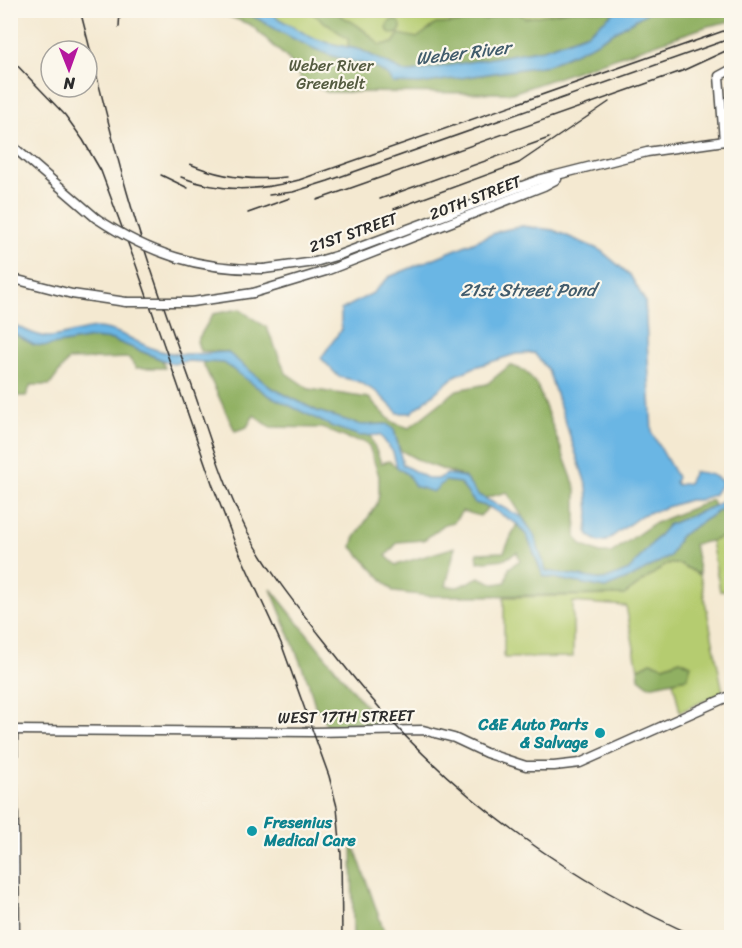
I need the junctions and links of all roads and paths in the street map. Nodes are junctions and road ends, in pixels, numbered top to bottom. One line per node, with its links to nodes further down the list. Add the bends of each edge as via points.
1 (732, 69): 2 (main road, via 719,76)
2 (728, 140): 4 (main road, 21ST STREET, via 647,152)
3 (10, 144): 4 (main road, 21ST STREET, bridge, via 96,218 136,243 178,259 223,268 264,269 315,262 541,179)
4 (566, 174): 5 (main road, 20TH STREET, bridge, via 326,271 253,293 192,302 126,302 72,294)
5 (10, 278)
6 (732, 695): 7 (main road, WEST 17TH STREET, via 580,764 554,766 526,766 423,730)
7 (12, 730): 8 (main road)
8 (15, 938)

